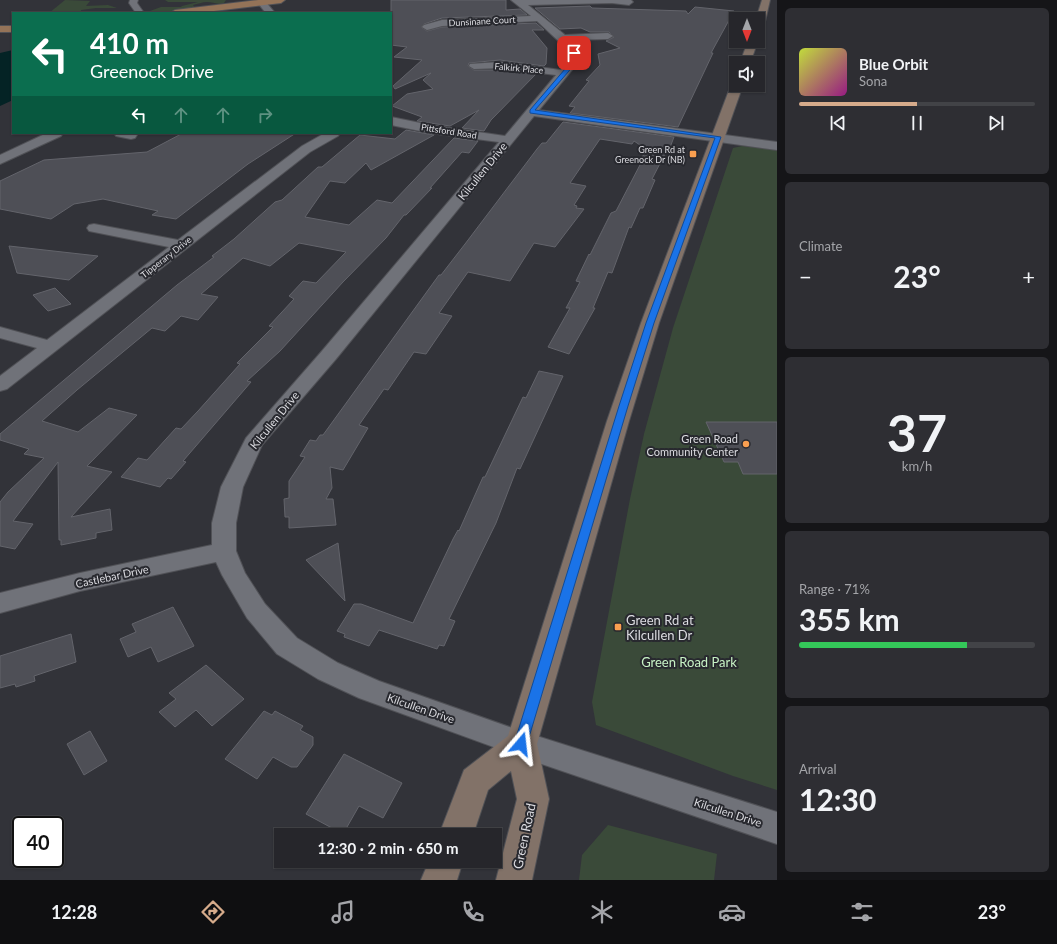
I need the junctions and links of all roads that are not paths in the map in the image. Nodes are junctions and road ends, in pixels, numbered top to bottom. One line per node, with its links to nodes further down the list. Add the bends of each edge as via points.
1 (134, 0): 7 (street, via 133,3)
2 (281, 0): 4 (main road)
3 (766, 0): 10 (street)
4 (261, 2): 8 (main road); 9 (street)
5 (629, 2): 6 (street, Dunsinane Court, via 612,0)
6 (526, 5): 11 (street, Dunsinane Court); 15 (street, Kilcullen Drive)
7 (139, 12)
8 (183, 12)
9 (271, 12)
10 (763, 12)
11 (427, 27)
12 (0, 29): 13 (main road)
13 (12, 29)
14 (608, 36): 15 (street)
15 (562, 38): 17 (street, Kilcullen Drive, via 574,53 572,63)
16 (474, 66): 17 (street, Falkirk Place, via 500,65)
17 (564, 73): 19 (street, Kilcullen Drive)
18 (734, 92): 23 (street, Green Road)
19 (532, 112): 23 (street); 24 (street, Kilcullen Drive)
20 (392, 121): 24 (street, Pittsford Road)
21 (55, 134): 26 (street)
22 (332, 134): 28 (street, Tipperary Drive, via 306,149)
23 (718, 137): 25 (street); 34 (street, Green Road, via 650,323)
24 (508, 140): 32 (street, Kilcullen Drive, via 253,444 232,487 224,523)
25 (777, 146)
26 (0, 160)
27 (94, 228): 28 (street)
28 (181, 245): 30 (street, Tipperary Drive)
29 (0, 332): 30 (street)
30 (50, 346): 31 (street, Tipperary Drive)
31 (0, 385)
32 (224, 551): 33 (street, Castlebar Drive, via 80,582); 34 (street, Kilcullen Drive, via 234,576 256,611 287,646 328,671 369,690)
33 (0, 603)
34 (521, 744): 35 (street, via 475,781); 36 (street, Kilcullen Drive); 39 (street, Green Road, via 533,799)
35 (458, 828)
36 (777, 828)
37 (443, 868): 38 (street)
38 (439, 880)
39 (514, 880)

